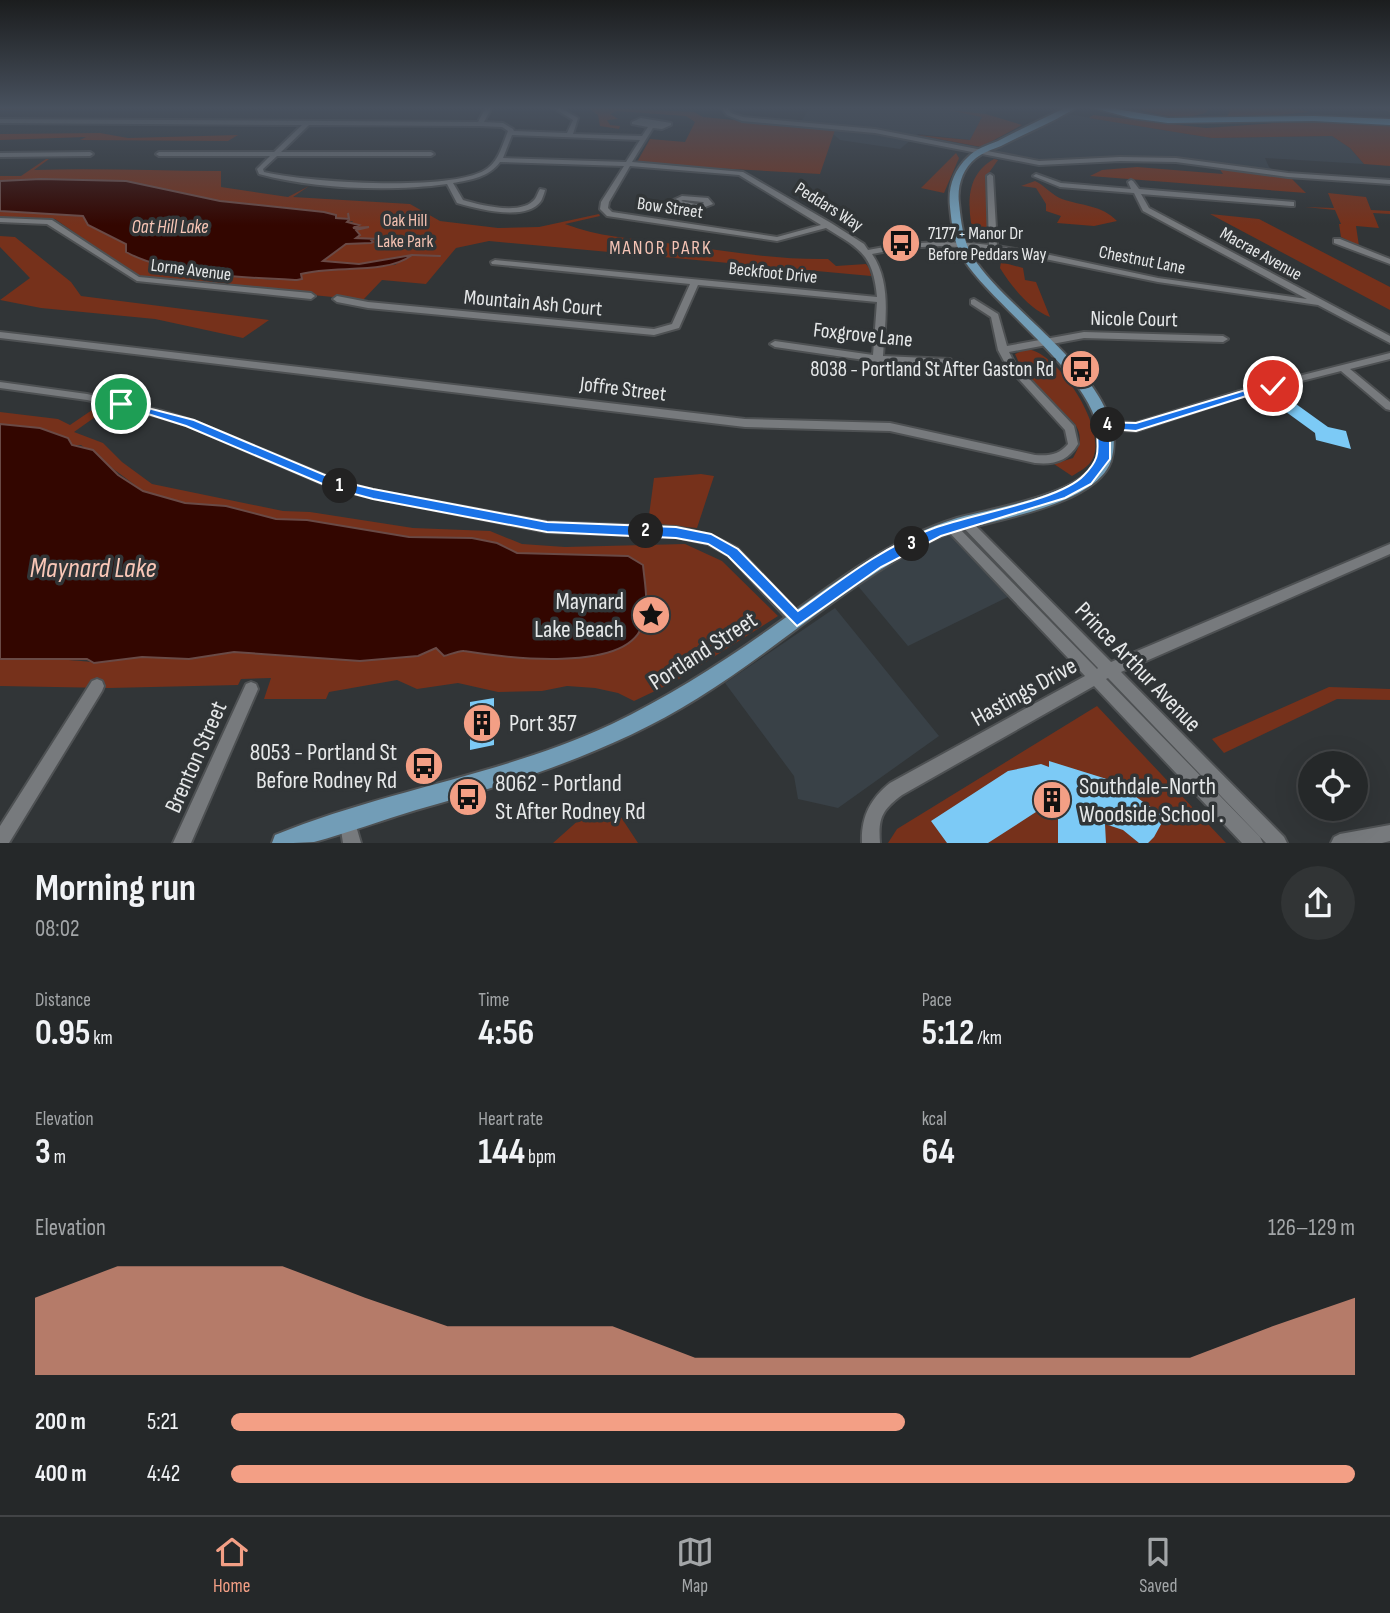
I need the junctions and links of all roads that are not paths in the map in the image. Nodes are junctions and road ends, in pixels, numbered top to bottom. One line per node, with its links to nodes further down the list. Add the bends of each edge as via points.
1 (283, 146): 10 (street)
2 (504, 146): 13 (street)
3 (639, 146): 14 (street, Bow Street)
4 (946, 146): 7 (street)
5 (997, 146): 7 (main road, Portland Street)
6 (999, 146): 7 (main road, Portland Street)
7 (984, 153): 19 (street, via 1039,163 1176,160); 28 (main road, Portland Street, via 954,199 954,223)
8 (90, 154): 12 (street)
9 (159, 154): 10 (street)
10 (275, 154): 11 (street); 17 (street, via 261,173 410,186)
11 (430, 154)
12 (0, 155)
13 (498, 159): 14 (street, Peddars Way); 17 (street, via 482,174)
14 (629, 164): 25 (street, Bow Street, via 605,202 607,213); 26 (street, Peddars Way, via 749,175)
15 (990, 176): 29 (street)
16 (1036, 176): 21 (street, via 1060,185)
17 (449, 181): 20 (street, via 460,201 506,209 529,208 541,198)
18 (1131, 182): 21 (street, Macrae Avenue)
19 (1390, 182)
20 (542, 190)
21 (1136, 192): 22 (street); 38 (street, Macrae Avenue, via 1146,209)
22 (1291, 204)
23 (696, 206): 25 (street)
24 (0, 220): 34 (street, Lorne Avenue, via 49,222 136,279)
25 (685, 225): 26 (street, Bow Street, via 777,239)
26 (828, 225): 30 (street, Peddars Way)
27 (1337, 241): 32 (street)
28 (962, 247): 29 (street, Chestnut Lane); 30 (street, Chestnut Lane, via 908,246); 42 (main road, Portland Street, via 990,287)
29 (993, 248): 38 (street, Chestnut Lane, via 1169,282)
30 (868, 252): 36 (street, Peddars Way, via 878,266)
31 (495, 262): 33 (street, Beckfoot Drive)
32 (1390, 262)
33 (695, 281): 35 (street, Mountain Ash Court, via 676,326 654,332); 36 (street, Beckfoot Drive)
34 (311, 296)
35 (337, 299)
36 (880, 300): 46 (street, Peddars Way)
37 (974, 302): 44 (street, via 995,316)
38 (1316, 303): 41 (street, Macrae Avenue)
39 (0, 335): 44 (street, Joffre Street, via 745,422 890,427 1035,459 1065,455 1073,444 1070,429 1020,377)
40 (1223, 339): 42 (street, Nicole Court, via 1084,335)
41 (1390, 340)
42 (1044, 341): 44 (street); 51 (main road, Portland Street, via 1088,388)
43 (775, 344): 46 (street, Foxgrove Lane)
44 (1003, 351)
45 (1390, 356): 48 (street)
46 (878, 359): 47 (street, Foxgrove Lane)
47 (947, 361)
48 (1343, 368): 50 (street); 51 (street, via 1136,427)
49 (0, 385): 54 (street, via 158,413 336,485 373,494 547,527 676,532 711,540 733,552)
50 (1390, 407)
51 (1104, 425): 52 (main road, Portland Street, via 1104,459 1087,481 1060,495)
52 (958, 524): 54 (main road, Portland Street, via 876,564); 55 (street, Prince Arthur Avenue)
53 (1390, 549): 55 (street, Hastings Drive)
54 (797, 620): 58 (main road, Portland Street, via 709,681 625,729)
55 (1102, 674): 63 (street, Hastings Drive, via 887,796 872,815); 64 (street, Prince Arthur Avenue); 65 (street, Prince Arthur Avenue)
56 (97, 686): 60 (street)
57 (251, 689): 61 (street, Brenton Street)
58 (347, 833): 62 (main road, Portland Street)
59 (1390, 834): 66 (street)
60 (0, 842)
61 (182, 843)
62 (283, 843)
63 (872, 843)
64 (1254, 843)
65 (1278, 843)
66 (1340, 843)

